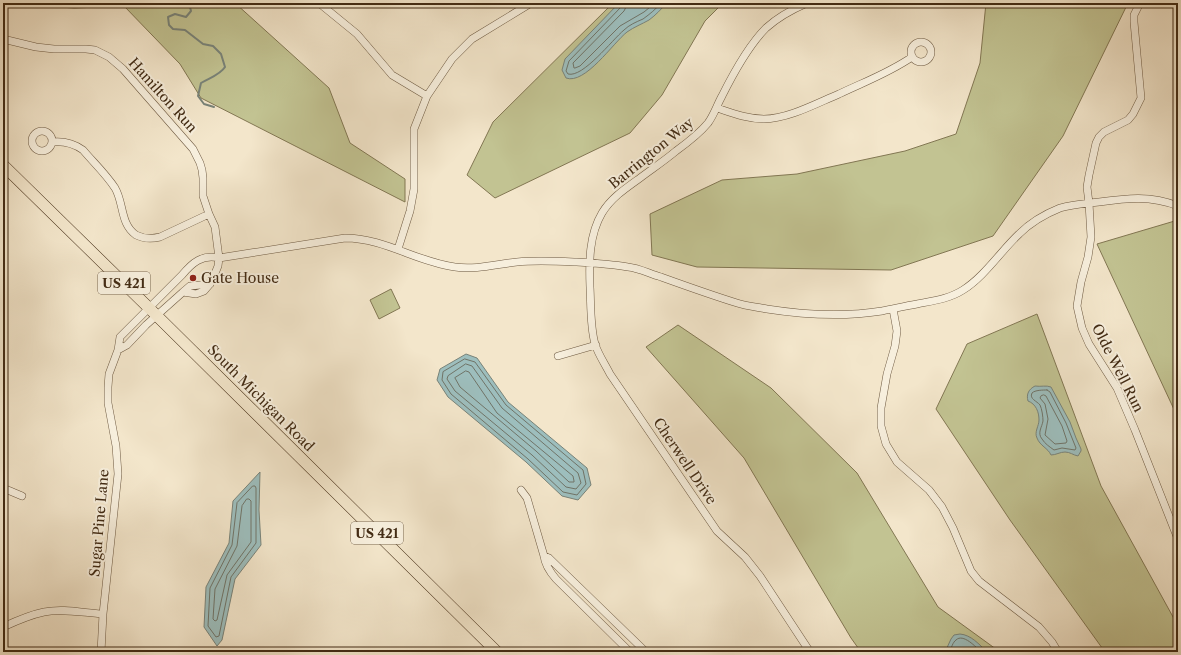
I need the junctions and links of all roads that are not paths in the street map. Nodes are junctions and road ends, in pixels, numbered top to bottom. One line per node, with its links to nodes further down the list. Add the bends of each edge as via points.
1 (319, 3): 7 (street, via 357,34 392,75)
2 (531, 3): 7 (street, via 472,39 452,58)
3 (807, 3): 8 (street, Barrington Way, via 766,28 747,52 721,96)
4 (1140, 3): 11 (street, Olde Well Run, via 1134,15 1134,22 1141,98 1128,120 1104,132 1096,143 1087,187)
5 (3, 39): 13 (street, Hamilton Run, via 36,47 95,50 116,62 193,149 202,170 203,196)
6 (912, 57): 8 (street, via 875,78 776,118 750,118)
7 (427, 96): 14 (street, via 414,129 414,189)
8 (717, 108): 16 (street, Barrington Way, via 701,131 609,204 596,226)
9 (53, 142): 13 (street, via 64,142 83,150 112,183 119,197 124,220 131,231 139,236 153,239 160,237)
10 (3, 165): 18 (main road, South Michigan Road / US 421)
11 (1089, 203): 12 (street, via 1141,198 1157,199); 17 (street, via 1063,207 1032,222 976,280 956,294); 24 (street, Olde Well Run, via 1091,237 1077,306 1082,328 1089,344 1117,388)
12 (1178, 206)
13 (208, 214): 15 (street, Hamilton Run, via 214,227)
14 (398, 249): 15 (street, via 368,240 345,238); 16 (street, via 418,258 465,268 518,262)
15 (219, 258): 18 (street, via 204,258 191,264); 18 (street, via 216,271 204,291 196,294 183,292)
16 (590, 263): 17 (street, via 630,267 739,304 775,310 821,315 857,315); 19 (street, Cherwell Drive, via 592,321)
17 (893, 309): 35 (street, via 897,331 881,408 881,426 886,444 897,462 929,490 942,507 979,581 1039,627)
18 (153, 312): 28 (street, Sugar Pine Lane, via 146,325 118,350 109,374 108,403 118,474); 31 (main road, South Michigan Road / US 421)
19 (596, 345): 20 (street); 34 (street, Cherwell Drive, via 610,374 717,531 760,576)
20 (558, 356)
21 (3, 488): 23 (street)
22 (521, 490): 25 (street, via 527,498)
23 (22, 496)
24 (1178, 539)
25 (544, 556): 26 (street); 27 (street, via 550,572)
26 (592, 599): 27 (street); 33 (street)
27 (584, 608): 32 (street)
28 (103, 614): 29 (street, via 45,612 24,617); 30 (street, Sugar Pine Lane)
29 (3, 627)
30 (101, 652)
31 (497, 652)
32 (630, 652)
33 (646, 652)
34 (810, 652)
35 (1058, 652)

